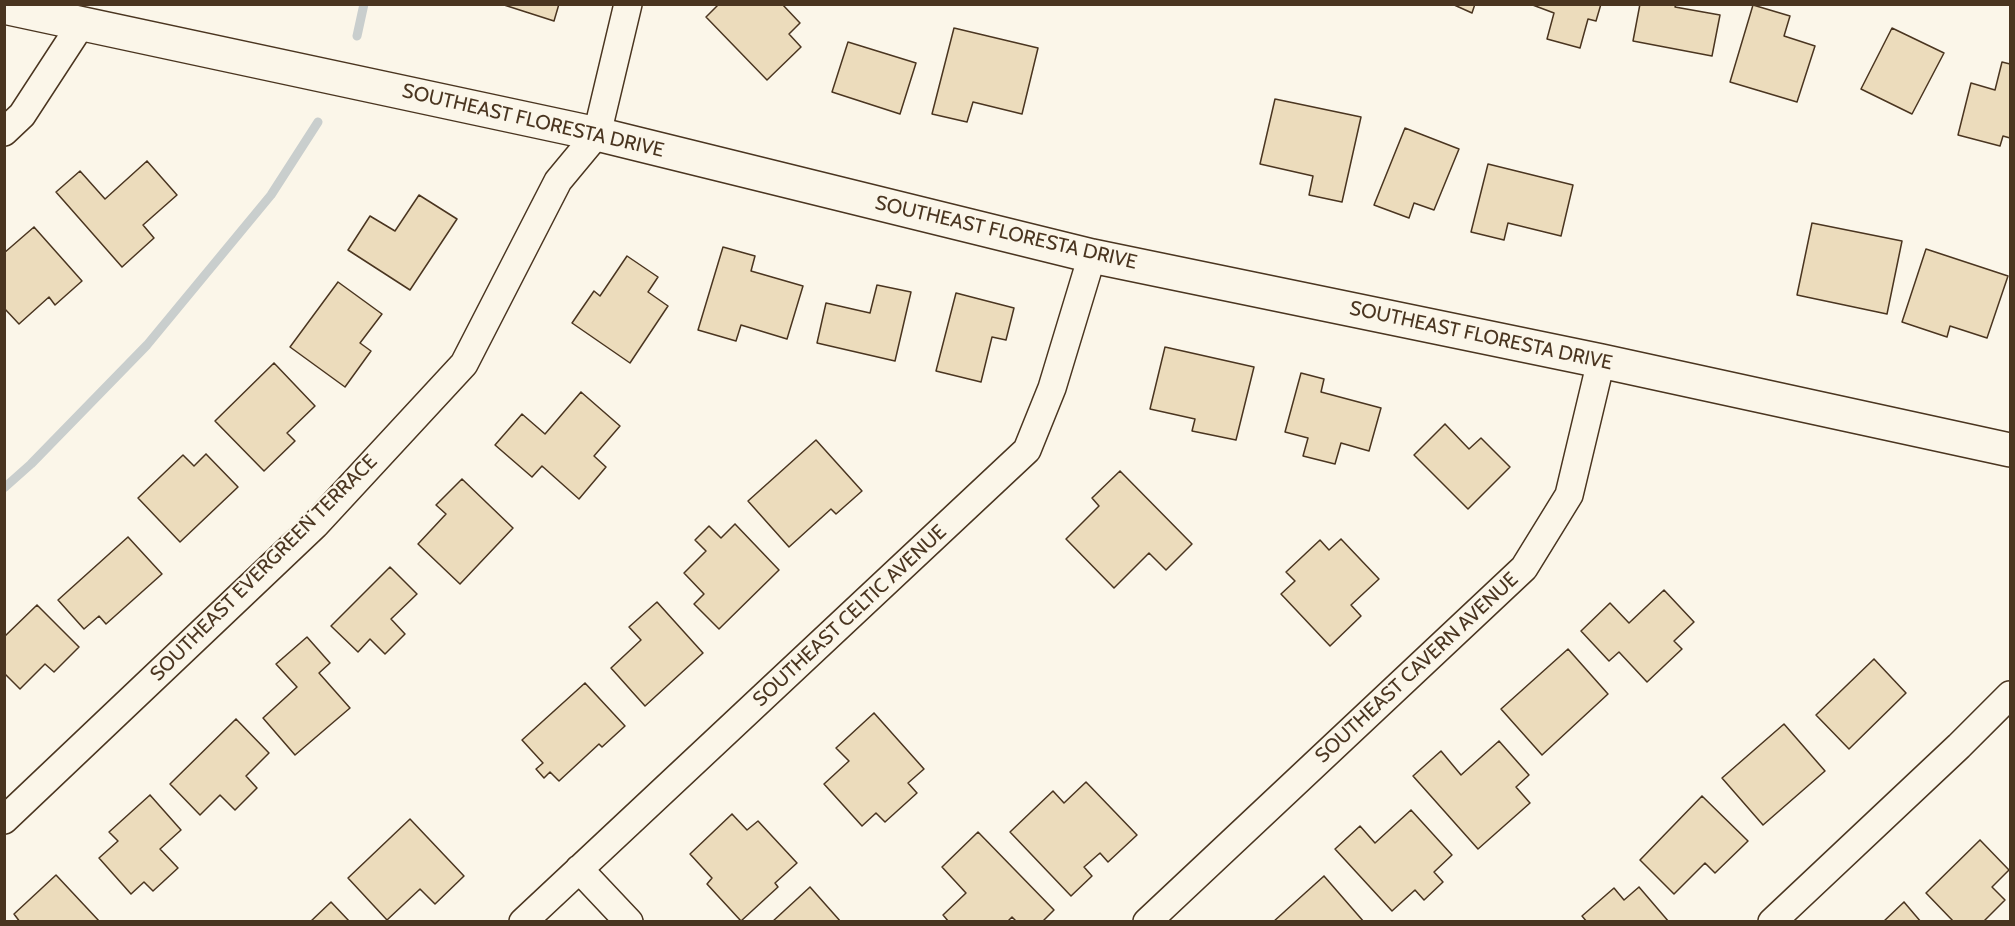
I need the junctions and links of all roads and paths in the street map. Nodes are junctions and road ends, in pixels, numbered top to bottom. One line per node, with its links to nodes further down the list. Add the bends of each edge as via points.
1 (628, 4): 5 (street, SOUTHEAST EVERGREEN TERRACE)
2 (4, 7): 3 (street, SOUTHEAST FLORESTA DRIVE)
3 (82, 23): 4 (street, via 22,115); 5 (street, SOUTHEAST FLORESTA DRIVE)
4 (4, 132)
5 (597, 134): 6 (street, SOUTHEAST FLORESTA DRIVE); 10 (street, SOUTHEAST EVERGREEN TERRACE, via 558,181 464,364 315,525)
6 (1092, 256): 7 (street, SOUTHEAST FLORESTA DRIVE); 11 (street, SOUTHEAST CELTIC AVENUE, via 1053,388 1027,450)
7 (1601, 361): 8 (street, SOUTHEAST FLORESTA DRIVE); 14 (street, SOUTHEAST CAVERN AVENUE, via 1569,495 1524,568)
8 (2010, 450)
9 (2010, 695): 15 (street)
10 (4, 820)
11 (579, 869): 12 (street, SOUTHEAST CELTIC AVENUE); 13 (street)
12 (523, 921)
13 (629, 921)
14 (1147, 921)
15 (1772, 921)

